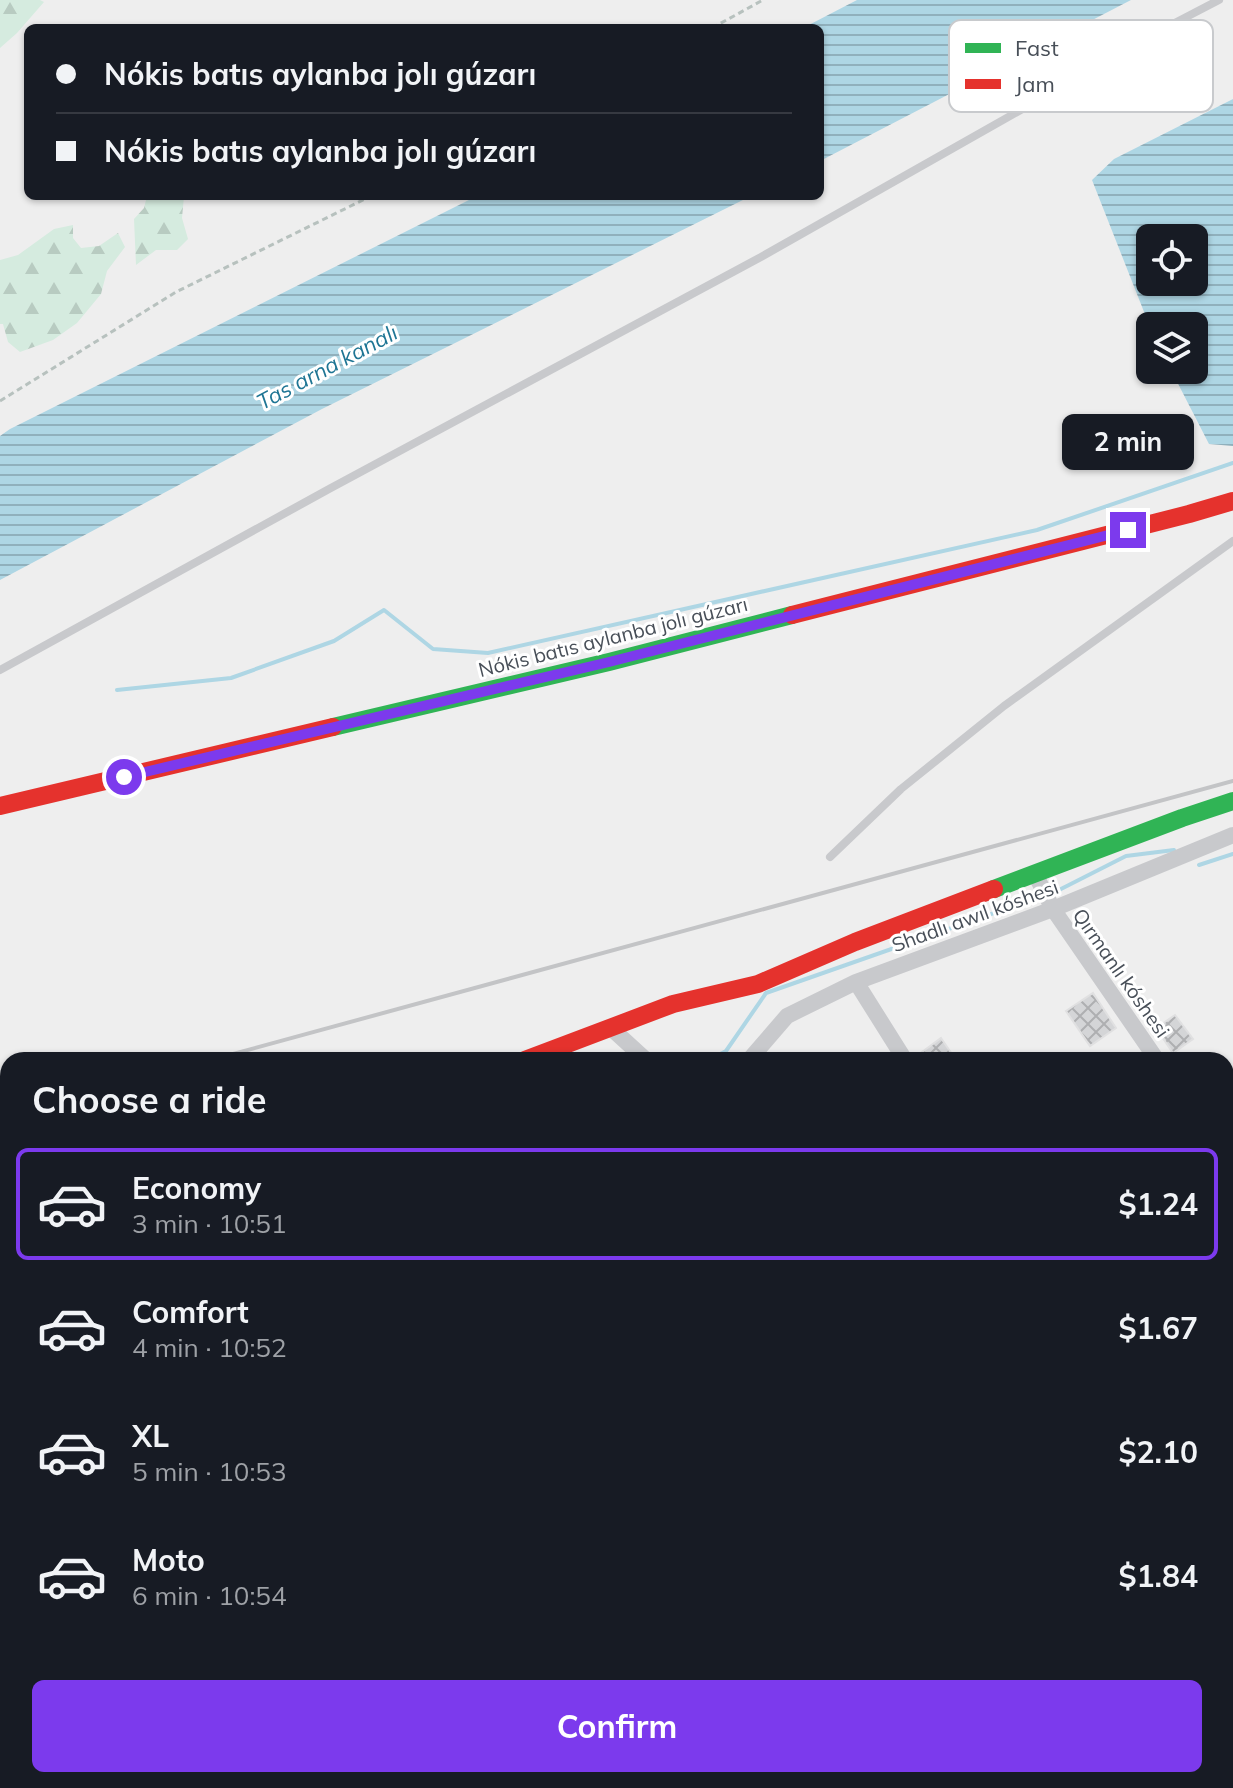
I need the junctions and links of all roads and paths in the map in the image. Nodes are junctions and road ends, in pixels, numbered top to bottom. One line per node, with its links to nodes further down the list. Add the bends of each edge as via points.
1 (763, 0): 4 (path)
2 (1219, 0): 3 (lane)
3 (1181, 20)
4 (719, 24)
5 (1017, 112): 10 (lane)
6 (363, 200): 7 (path, via 176,292)
7 (0, 401)
8 (1233, 501): 12 (main road, Nókis batıs aylanba jolı gúzarı, via 609,662)
9 (1233, 541): 14 (lane, via 1004,706 901,789)
10 (0, 670)
11 (1233, 801): 15 (main road)
12 (0, 806)
13 (1233, 835): 16 (street, Shadlı awıl kóshesi)
14 (830, 857)
15 (1035, 874): 16 (street, Qırmanlı kóshesi); 18 (main road, via 758,984 673,1004)
16 (1053, 909): 17 (street, Shadlı awıl kóshesi); 23 (street, Qırmanlı kóshesi)
17 (856, 982): 21 (street, Shadlı awıl kóshesi, via 787,1016); 22 (street)
18 (611, 1028): 19 (main road); 20 (street)
19 (546, 1052)
20 (637, 1052)
21 (756, 1052)
22 (900, 1052)
23 (1151, 1052)

